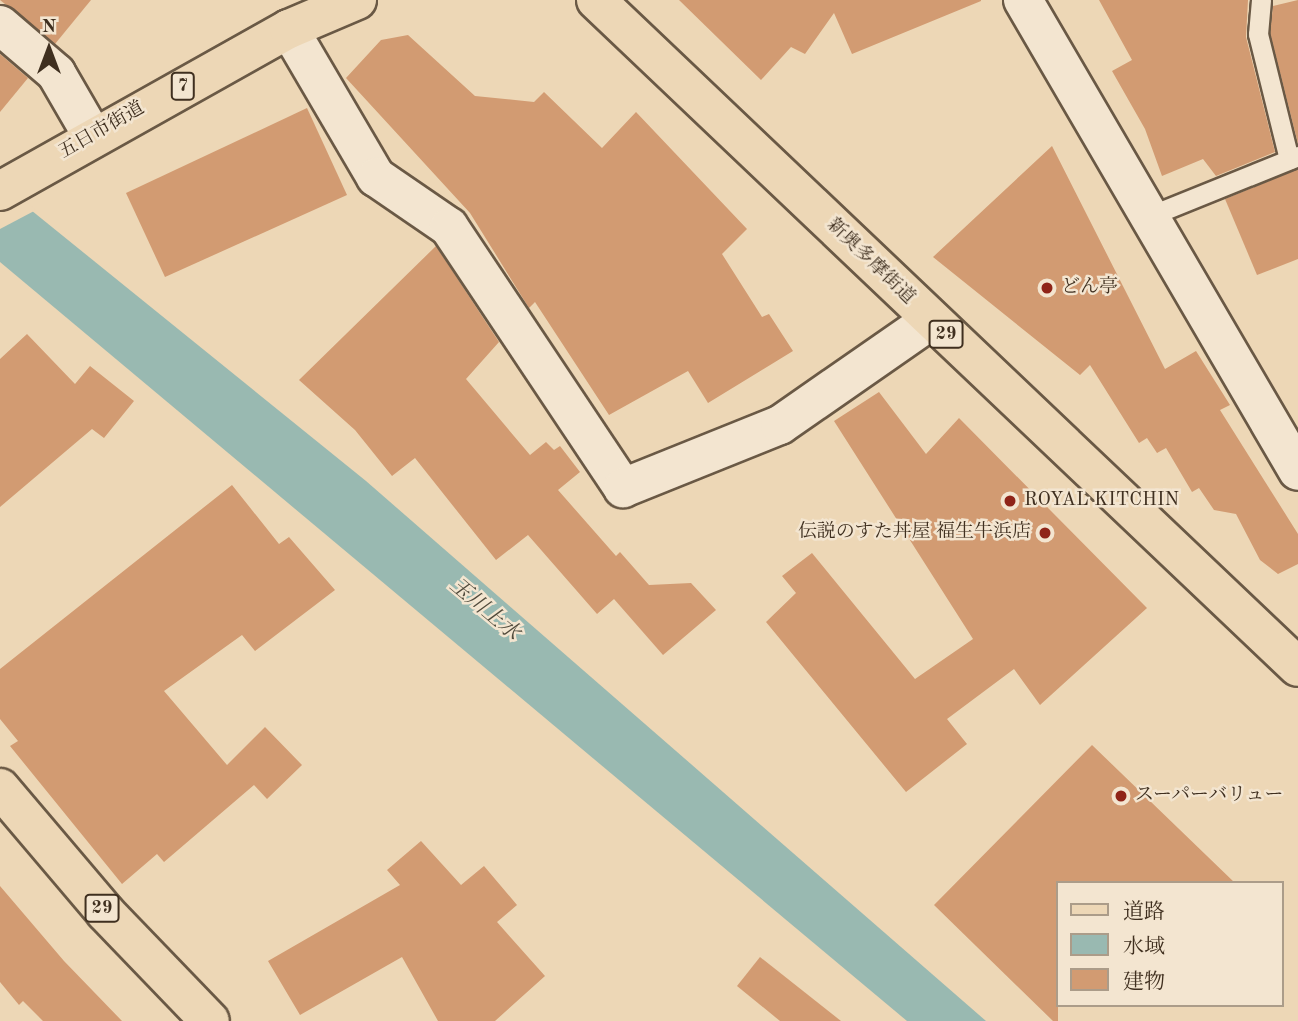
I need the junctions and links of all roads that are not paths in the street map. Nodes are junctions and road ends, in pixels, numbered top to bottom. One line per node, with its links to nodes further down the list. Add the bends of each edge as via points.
1 (357, 0): 6 (main road, 五日市街道 / 7)
2 (596, 0): 11 (main road, 新奥多摩街道 / 29)
3 (1023, 0): 10 (street)
4 (1261, 0): 8 (lane, via 1258,34)
5 (0, 25): 7 (street, via 55,73)
6 (289, 29): 7 (main road, 五日市街道 / 7); 11 (street, via 376,177 449,227 623,488 780,425)
7 (92, 135): 9 (main road, 五日市街道 / 7)
8 (1293, 157): 10 (lane)
9 (7, 187)
10 (1147, 217): 12 (street)
11 (932, 320): 13 (main road, 新奥多摩街道 / 29)
12 (1298, 471)
13 (1298, 667)
14 (0, 788): 15 (main road, 29, via 105,912)
15 (211, 1021)

